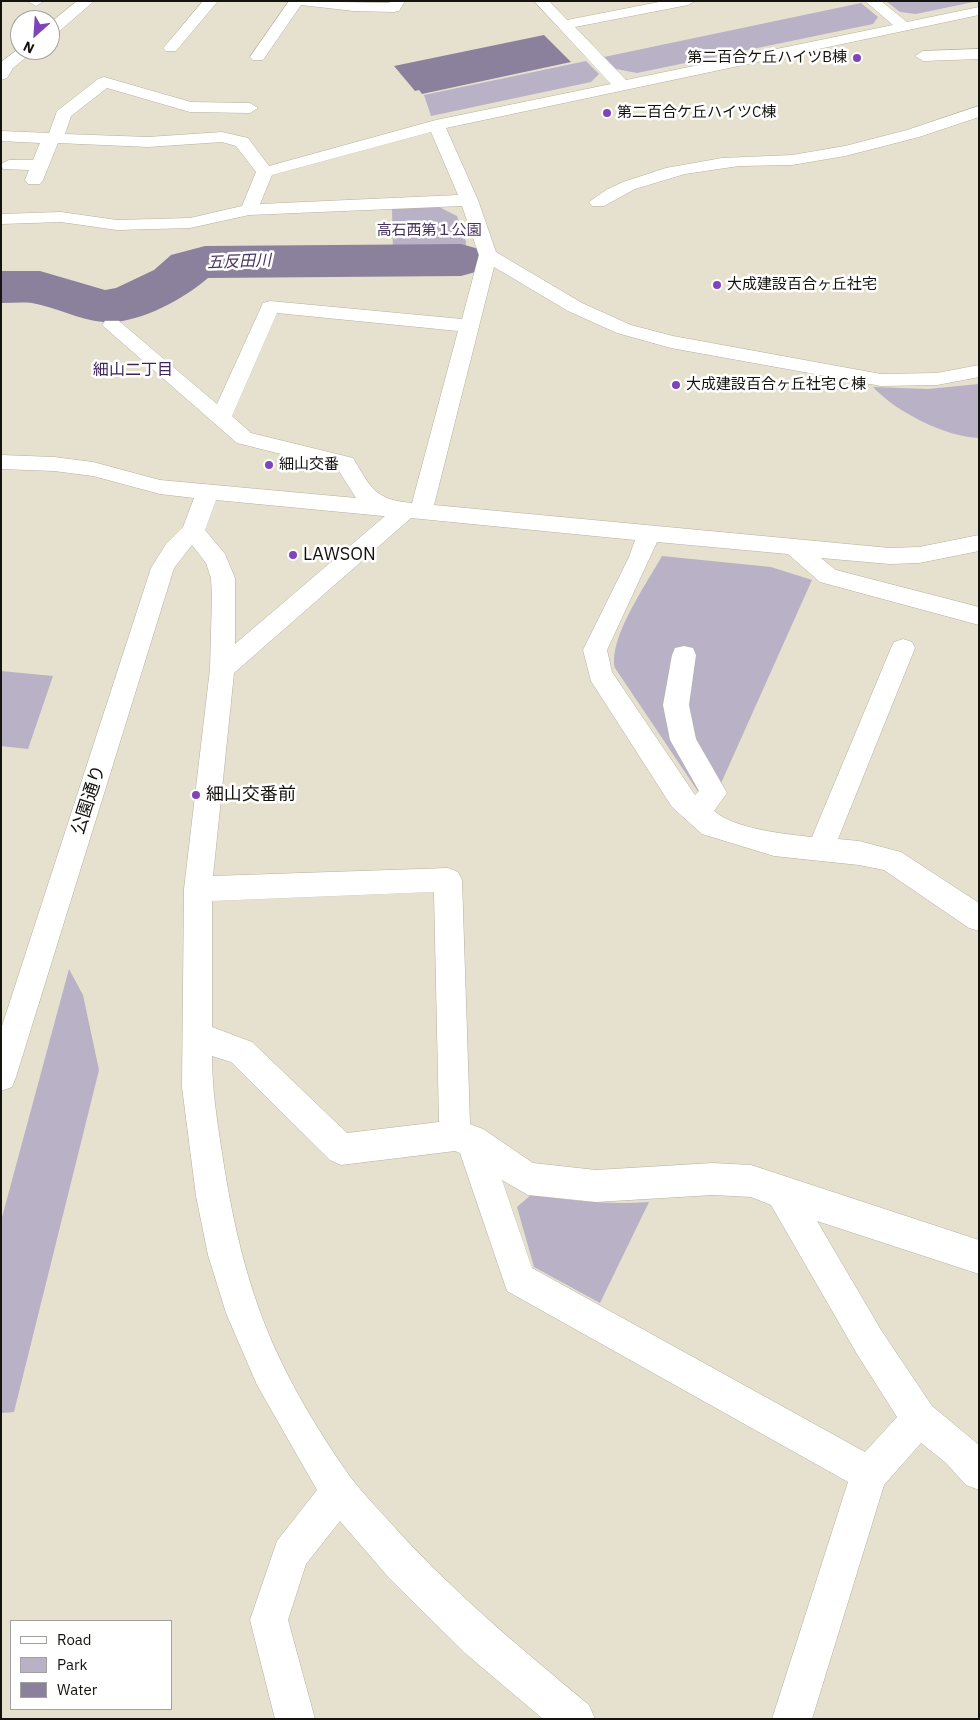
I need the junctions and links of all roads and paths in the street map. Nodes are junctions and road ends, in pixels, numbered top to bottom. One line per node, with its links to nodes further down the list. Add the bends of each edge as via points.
1 (87, 1): 10 (street)
2 (211, 1): 13 (street)
3 (296, 1): 16 (street)
4 (302, 1): 5 (street, via 394,8)
5 (398, 1)
6 (541, 1): 11 (street)
7 (688, 1): 11 (street)
8 (872, 1): 12 (street)
9 (979, 11): 12 (street)
10 (60, 21)
11 (564, 25): 19 (street)
12 (905, 27): 19 (street)
13 (172, 48)
14 (979, 54): 15 (street)
15 (923, 56)
16 (258, 58)
17 (14, 60): 18 (street, via 7,65)
18 (4, 78)
19 (622, 86): 22 (street)
20 (250, 108): 24 (street, via 190,106 104,82 62,114)
21 (979, 111): 28 (street, via 844,151 799,159 739,161 652,178 615,190)
22 (436, 125): 26 (street); 27 (street)
23 (1, 136): 24 (street)
24 (52, 139): 25 (street, via 37,172); 26 (street, via 148,142 222,137 242,142)
25 (9, 165)
26 (265, 172): 29 (street)
27 (469, 200): 29 (street); 31 (street)
28 (598, 202)
29 (249, 210): 30 (street, via 190,222 116,224 61,217)
30 (1, 219)
31 (488, 255): 33 (street); 34 (street, via 575,308 624,329 671,342 881,380 937,379)
32 (112, 325): 35 (street)
33 (469, 326): 35 (street, via 270,307); 38 (street)
34 (979, 371)
35 (221, 418): 38 (street, via 244,438 345,463 362,491)
36 (1, 462): 37 (street, via 93,469 160,487)
37 (208, 491): 38 (street); 39 (street)
38 (404, 510): 40 (street); 46 (street)
39 (193, 532): 46 (street, via 217,560 223,578); 52 (street, 公園通り, via 174,550 163,568)
40 (648, 534): 42 (street); 47 (street, via 595,650 600,674 682,799)
41 (979, 543): 42 (street, via 919,555 890,556)
42 (795, 548): 43 (street, via 828,576)
43 (979, 616)
44 (903, 648): 48 (street)
45 (684, 656): 47 (street, via 676,705 683,740 714,793)
46 (222, 669): 49 (street)
47 (696, 812): 48 (street, via 712,826 774,846)
48 (820, 850): 50 (street, via 891,860)
49 (198, 889): 51 (street); 53 (street, via 448,880)
50 (979, 919)
51 (197, 1036): 53 (street, via 241,1052 340,1149); 59 (street, via 197,1087 212,1196 243,1313 269,1374)
52 (1, 1077)
53 (463, 1138): 54 (street, via 528,1179 596,1186 713,1179 751,1181); 58 (street, via 519,1279)
54 (782, 1193): 55 (street); 56 (street, via 868,1342)
55 (979, 1257)
56 (919, 1419): 57 (street, via 959,1450); 58 (street)
57 (979, 1472)
58 (869, 1474): 62 (street)
59 (339, 1492): 60 (street, via 290,1554 269,1620); 61 (street, via 403,1566 479,1639)
60 (296, 1719)
61 (575, 1719)
62 (792, 1719)

